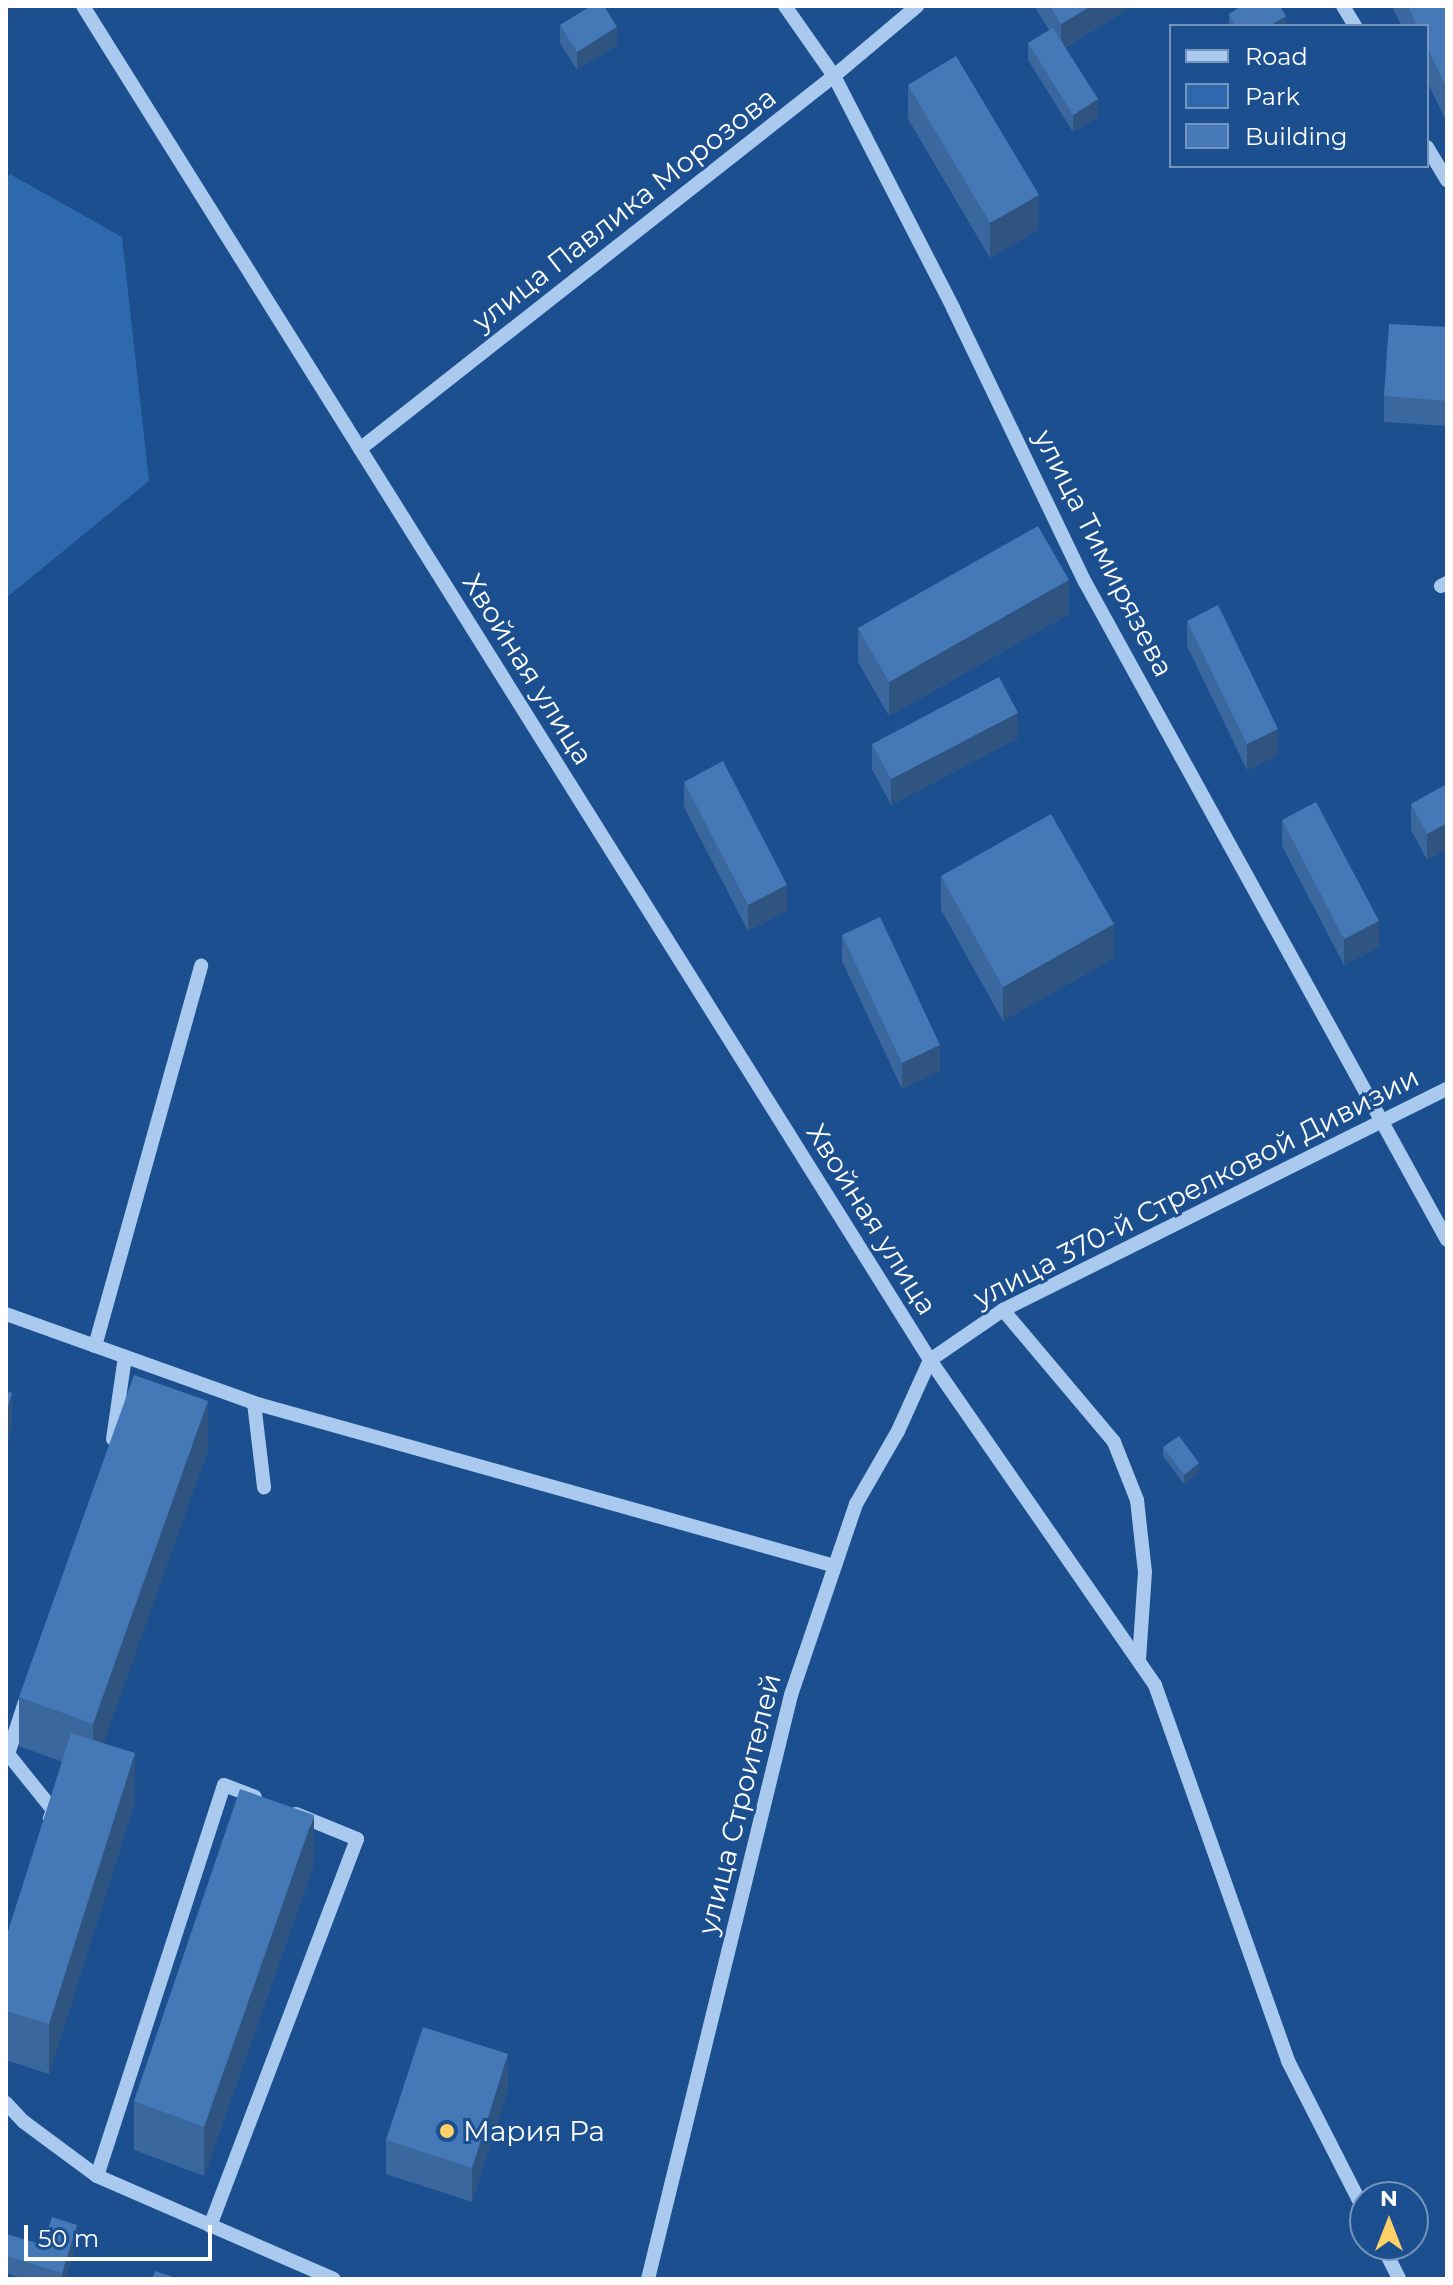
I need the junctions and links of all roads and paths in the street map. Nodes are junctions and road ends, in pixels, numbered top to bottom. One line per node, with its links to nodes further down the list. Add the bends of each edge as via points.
1 (83, 6): 9 (street, Хвойная улица)
2 (785, 6): 6 (street, улица Тимирязева)
3 (917, 6): 6 (street, улица Павлика Морозова)
4 (1343, 6): 5 (street)
5 (1354, 24)
6 (834, 76): 9 (street, улица Павлика Морозова); 12 (street, улица Тимирязева, via 1085,582)
7 (1429, 150): 8 (street)
8 (1447, 180)
9 (360, 449): 18 (street, Хвойная улица)
10 (201, 966): 16 (street)
11 (1447, 1089): 12 (street, улица 370-й Стрелковой Дивизии)
12 (1383, 1122): 13 (street, улица Тимирязева); 14 (street, улица 370-й Стрелковой Дивизии)
13 (1447, 1240)
14 (1003, 1310): 18 (street, улица 370-й Стрелковой Дивизии); 23 (street, via 1114,1442 1137,1500 1145,1572)
15 (6, 1314): 16 (street)
16 (95, 1346): 17 (street)
17 (125, 1357): 19 (street); 20 (street)
18 (930, 1360): 22 (street, улица Строителей, via 856,1504); 23 (street, Хвойная улица)
19 (254, 1403): 21 (street); 22 (street)
20 (107, 1457)
21 (264, 1487)
22 (835, 1566): 34 (street, улица Строителей, via 791,1695)
23 (1139, 1661): 30 (street, Хвойная улица, via 1155,1685 1288,2061)
24 (33, 1680): 27 (street, via 8,1754 53,1810)
25 (268, 1803): 29 (street, via 224,1785)
26 (283, 1809): 31 (street, via 357,1839)
27 (43, 1838)
28 (6, 2103): 29 (street)
29 (97, 2176): 31 (street)
30 (1349, 2181)
31 (210, 2226): 33 (street)
32 (1390, 2261): 35 (street)
33 (334, 2279)
34 (648, 2279)
35 (1399, 2279)

